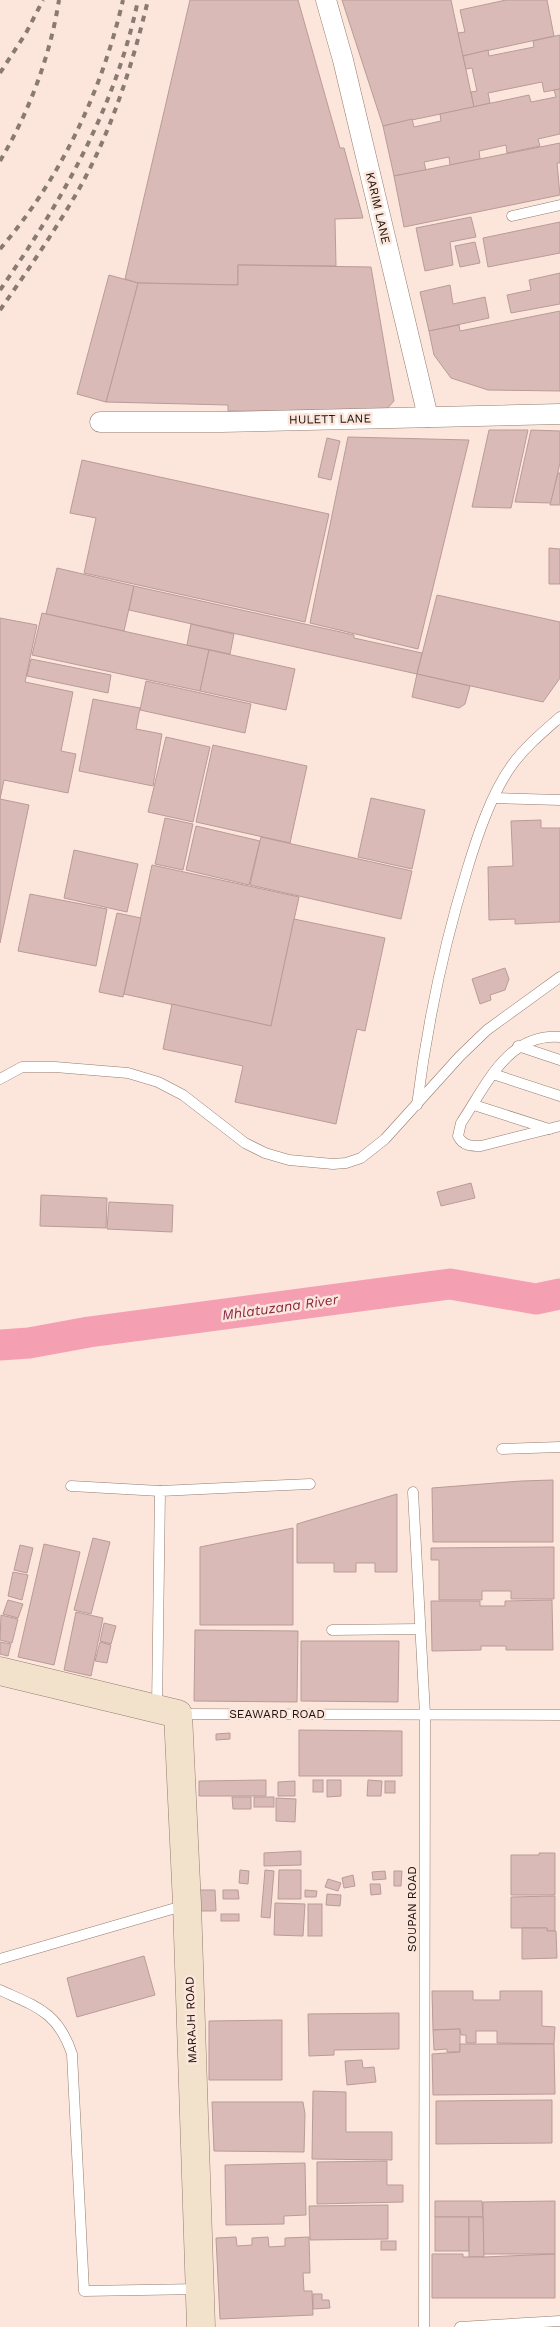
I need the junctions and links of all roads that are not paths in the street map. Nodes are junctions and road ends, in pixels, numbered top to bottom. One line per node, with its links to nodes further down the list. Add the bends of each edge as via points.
1 (326, 0): 5 (street, KARIM LANE)
2 (560, 205): 3 (lane)
3 (512, 216)
4 (560, 414): 5 (street, HULETT LANE)
5 (428, 417): 6 (street, HULETT LANE)
6 (100, 422)
7 (560, 717): 8 (lane, via 511,766)
8 (495, 798): 9 (lane); 17 (lane, via 481,825 454,913 426,1033)
9 (560, 800)
10 (560, 977): 17 (lane, via 487,1030)
11 (560, 1037): 12 (lane, via 534,1039)
12 (518, 1046): 13 (lane); 14 (lane)
13 (560, 1060)
14 (493, 1074): 16 (lane); 18 (lane)
15 (0, 1078): 17 (lane, via 22,1068 55,1067 128,1073 158,1082 183,1095 245,1143 266,1153 289,1160 333,1164 346,1163 373,1150)
16 (560, 1096)
17 (417, 1105)
18 (474, 1105): 20 (lane); 20 (lane, via 458,1132 462,1143 470,1146 498,1143)
19 (560, 1126): 20 (lane)
20 (550, 1130)
21 (560, 1447): 22 (lane)
22 (502, 1449)
23 (310, 1484): 25 (lane)
24 (71, 1486): 25 (lane)
25 (160, 1491): 30 (lane)
26 (413, 1492): 27 (lane, SOUPAN ROAD)
27 (420, 1629): 28 (lane); 31 (lane, SOUPAN ROAD)
28 (332, 1630)
29 (0, 1671): 30 (street, SEAWARD ROAD)
30 (167, 1711): 31 (lane, SEAWARD ROAD); 33 (street, MARAJH ROAD)
31 (425, 1714): 32 (lane, SEAWARD ROAD); 39 (lane, SOUPAN ROAD)
32 (560, 1715)
33 (187, 1904): 34 (lane); 36 (street, MARAJH ROAD)
34 (0, 1958)
35 (0, 1990): 36 (lane, via 45,2010 62,2030 72,2054 84,2291)
36 (199, 2289): 38 (street, MARAJH ROAD)
37 (560, 2321): 40 (lane)
38 (200, 2327)
39 (424, 2327)
40 (460, 2327)

